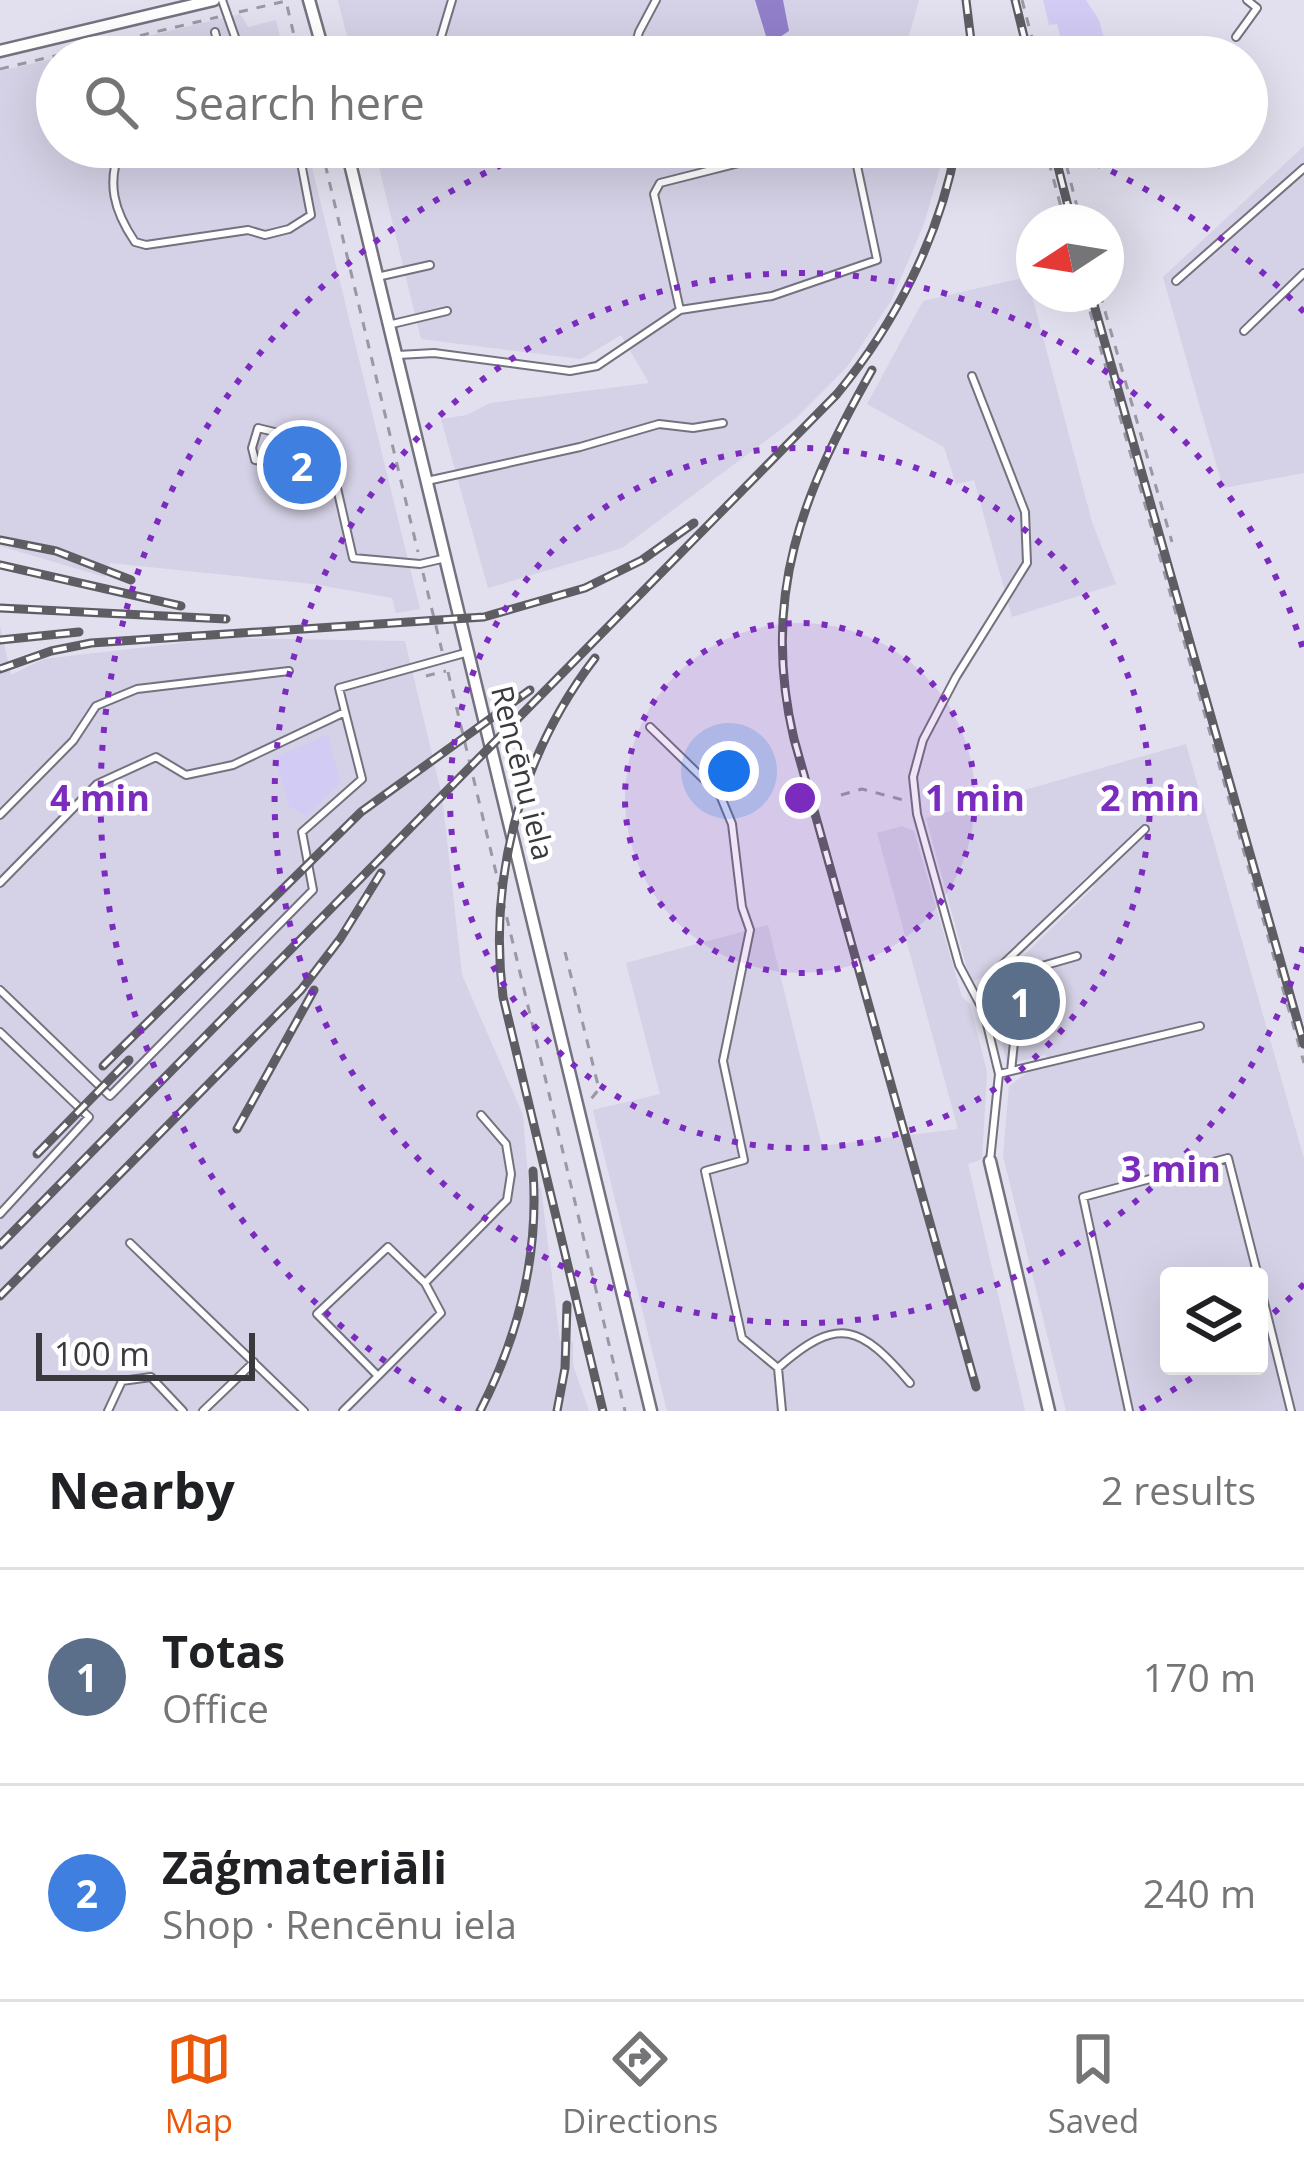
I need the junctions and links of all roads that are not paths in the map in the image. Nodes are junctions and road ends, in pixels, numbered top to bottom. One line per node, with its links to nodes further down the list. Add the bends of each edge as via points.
1 (218, 0): 7 (street); 9 (lane)
2 (309, 0): 10 (street)
3 (452, 0): 11 (lane)
4 (656, 0): 12 (lane)
5 (1247, 0): 13 (lane, via 1256,8)
6 (215, 32): 8 (lane)
7 (64, 36)
8 (216, 36)
9 (236, 36)
10 (319, 36)
11 (441, 36)
12 (638, 36)
13 (1237, 36)
14 (36, 43): 15 (street)
15 (0, 51)
16 (112, 168): 17 (lane, via 116,214 135,242 146,244 289,229 311,215)
17 (302, 168)
18 (351, 168): 24 (street, Rencēnu iela)
19 (719, 168): 26 (lane, via 660,183 654,194)
20 (857, 168): 26 (lane, via 877,260 772,296)
21 (1304, 168): 25 (lane)
22 (430, 265): 24 (lane)
23 (1304, 273): 29 (lane)
24 (377, 277): 28 (street, Rencēnu iela)
25 (1176, 281)
26 (680, 310): 30 (lane, via 597,366 571,371)
27 (448, 311): 28 (lane)
28 (388, 325): 30 (street, Rencēnu iela)
29 (1244, 331)
30 (395, 355): 34 (street, Rencēnu iela)
31 (972, 376): 46 (lane, via 1025,512 1027,563 956,677 913,777 959,965)
32 (723, 424): 34 (lane, via 659,424)
33 (308, 449): 33 (lane, via 299,438 258,428 252,448 254,460 287,465); 35 (lane, via 329,453 352,558)
34 (427, 481): 35 (street, Rencēnu iela)
35 (446, 558): 36 (street, Rencēnu iela)
36 (468, 652): 38 (lane, via 339,688); 68 (street, Rencēnu iela)
37 (289, 671): 40 (lane, via 137,689 96,706 73,741)
38 (345, 712): 42 (lane, via 233,765 186,775 156,757 97,784); 45 (lane, via 362,779 302,832 313,890 110,1096)
39 (650, 728): 60 (lane, via 720,796 732,824 750,930 723,1061 744,1160 705,1171 742,1338)
40 (0, 814)
41 (1144, 829): 44 (lane, via 1000,966)
42 (0, 883)
43 (1077, 956): 44 (lane)
44 (997, 980): 46 (lane)
45 (0, 989)
46 (984, 1012): 51 (lane)
47 (1200, 1026): 50 (lane)
48 (0, 1032): 54 (lane, via 89,1117)
49 (1015, 1033): 50 (lane)
50 (1011, 1071): 51 (lane)
51 (999, 1074): 53 (lane)
52 (481, 1115): 57 (lane, via 506,1144 507,1200)
53 (990, 1161): 70 (street)
54 (0, 1214)
55 (130, 1243): 59 (lane)
56 (1255, 1267): 71 (lane, via 1228,1158 1083,1197)
57 (425, 1283): 61 (lane, via 441,1313); 61 (lane, via 388,1246 317,1314)
58 (1268, 1319): 72 (lane)
59 (254, 1362): 66 (lane); 67 (lane)
60 (778, 1368): 62 (lane, via 804,1345 855,1333 879,1346); 69 (lane)
61 (378, 1376): 63 (lane)
62 (910, 1383)
63 (347, 1410)
64 (109, 1411): 65 (lane, via 122,1381 152,1377)
65 (183, 1411)
66 (203, 1411)
67 (304, 1411)
68 (650, 1411)
69 (782, 1411)
70 (1049, 1411)
71 (1129, 1411)
72 (1291, 1411)

